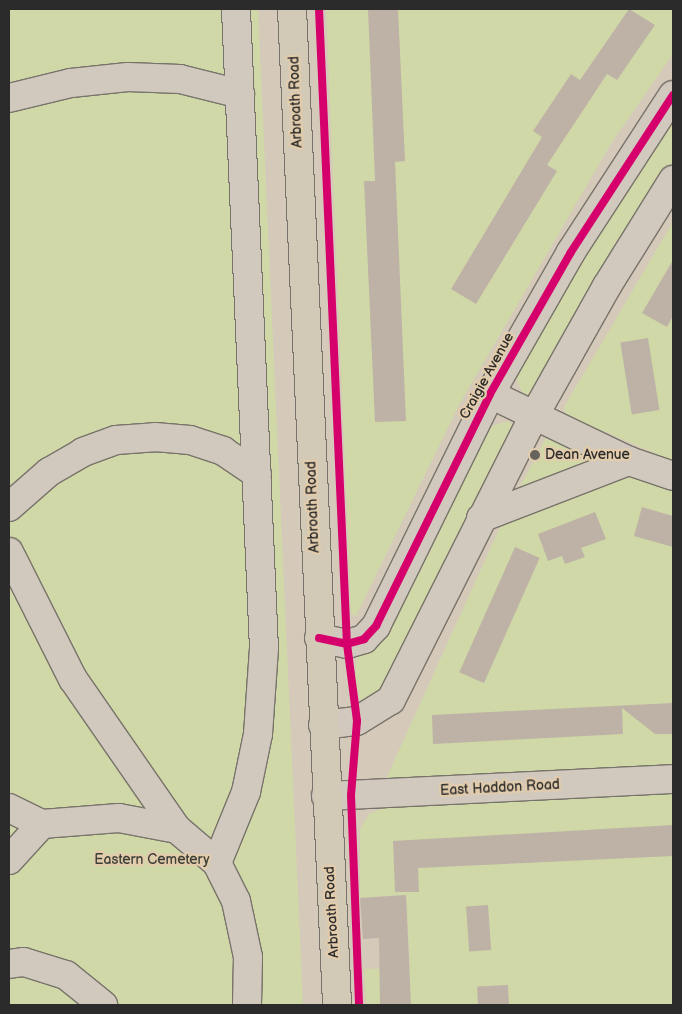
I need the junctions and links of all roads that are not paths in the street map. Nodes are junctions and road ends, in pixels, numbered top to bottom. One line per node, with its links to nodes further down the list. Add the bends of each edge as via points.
1 (236, 9): 3 (street)
2 (292, 9): 15 (main road, Arbroath Road)
3 (240, 94): 5 (street, via 180,79 128,78 70,83); 10 (street)
4 (673, 94): 7 (street, Craigie Avenue, via 571,252)
5 (9, 98)
6 (673, 180): 8 (street, via 607,286)
7 (490, 394): 8 (street); 15 (street, Craigie Avenue, via 376,626 364,639 347,644)
8 (534, 416): 9 (street); 13 (street)
9 (630, 461): 11 (street); 13 (street)
10 (257, 474): 12 (street, via 223,451 190,440 116,440 49,472); 24 (street, via 264,649 258,734 246,792)
11 (673, 476)
12 (9, 507)
13 (480, 518): 16 (street, via 420,648 391,700 357,721)
14 (9, 552): 21 (street, via 73,679)
15 (319, 638): 16 (main road, Arbroath Road)
16 (323, 725): 18 (main road, Arbroath Road)
17 (673, 779): 18 (street, East Haddon Road)
18 (326, 796): 28 (main road, Arbroath Road)
19 (9, 808): 20 (street)
20 (42, 824): 21 (street, via 119,818); 22 (street); 23 (street)
21 (177, 828): 24 (street)
22 (9, 829)
23 (9, 860)
24 (216, 863): 27 (street, via 236,900 248,957)
25 (9, 964): 26 (street, via 24,962 66,975)
26 (103, 1005)
27 (247, 1005)
28 (337, 1005)

